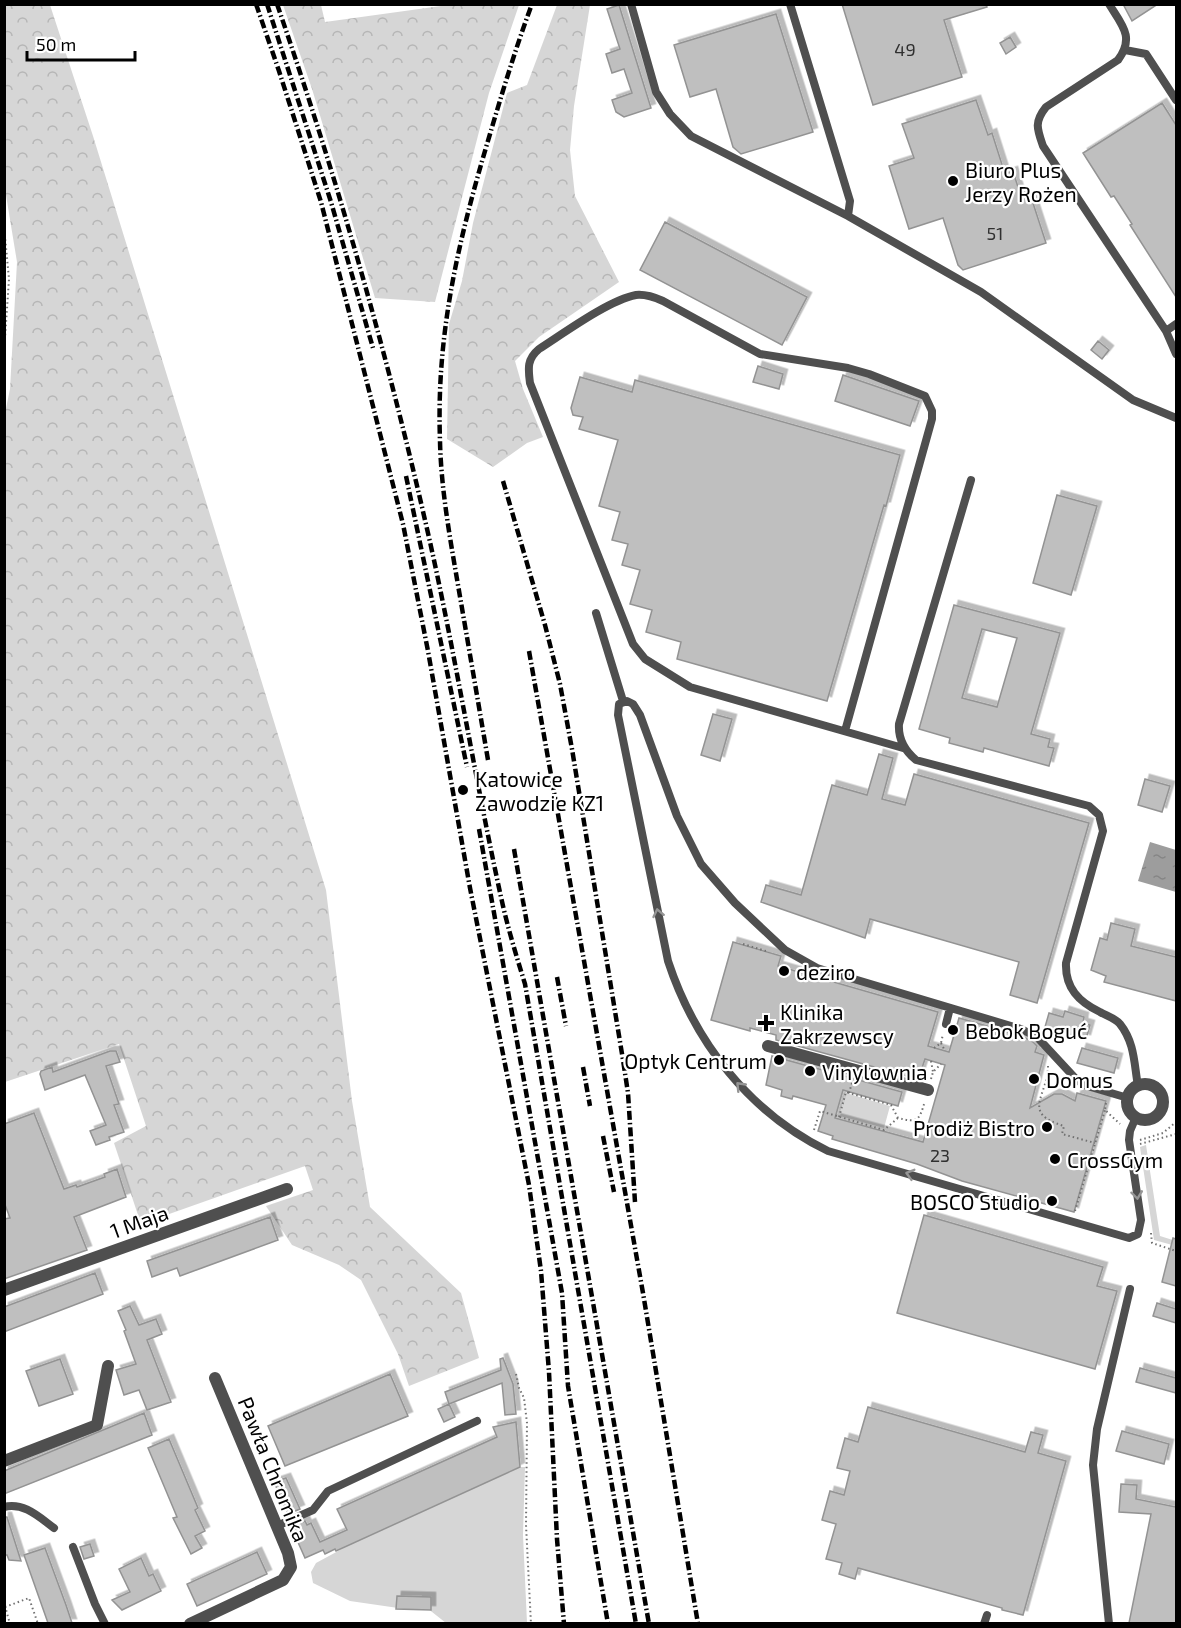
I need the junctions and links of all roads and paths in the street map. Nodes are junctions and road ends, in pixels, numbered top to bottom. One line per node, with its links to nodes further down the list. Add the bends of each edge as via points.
1 (631, 4): 6 (lane, via 656,92 691,136)
2 (790, 4): 6 (lane, via 850,201)
3 (1108, 4): 4 (lane, via 1125,29)
4 (1125, 50): 5 (lane, via 1146,54); 9 (lane, via 1118,60 1046,107 1039,116 1037,129 1043,146)
5 (1176, 100)
6 (848, 216): 12 (lane, via 981,292 1133,400)
7 (4, 226): 10 (path, via 9,296)
8 (1176, 324): 9 (lane)
9 (1166, 331): 11 (lane)
10 (4, 353)
11 (1176, 354)
12 (1176, 418)
13 (971, 480): 17 (lane, via 899,723)
14 (596, 613): 15 (lane)
15 (623, 701): 18 (lane, via 633,704 640,715 677,816 701,864 766,934 817,968); 35 (lane, one-way to 15, via 1129,1140 1141,1220 1138,1234 1129,1238 828,1151 775,1119 737,1084 721,1062 687,1010 673,976 618,715)
16 (845, 731): 16 (lane, via 690,687 652,665 638,651 530,383 529,360 539,349 619,300 648,295 760,354 848,368 925,396 932,411 930,429); 17 (lane)
17 (903, 748): 29 (lane, via 916,760 1089,806 1099,815 1102,831 1065,972 1078,999 1114,1019 1125,1032 1132,1044)
18 (950, 1008): 19 (lane); 32 (lane, via 1038,1037 1084,1085)
19 (946, 1024): 20 (path)
20 (941, 1043): 22 (path); 23 (path)
21 (768, 1046): 27 (street)
22 (934, 1048)
23 (945, 1051)
24 (931, 1061): 28 (path)
25 (941, 1064): 28 (path)
26 (1046, 1064): 40 (path, via 1049,1067 1039,1106 1042,1116 1064,1126 1062,1134)
27 (856, 1070): 30 (street); 31 (path)
28 (933, 1072): 30 (path)
29 (1138, 1086): 32 (street); 35 (street, via 1154,1087 1168,1100 1155,1117)
30 (928, 1090): 36 (path, via 918,1119)
31 (849, 1093): 34 (path, via 846,1092); 36 (path, via 891,1105)
32 (1123, 1096): 35 (street)
33 (1105, 1110): 40 (path)
34 (839, 1117): 36 (path, via 884,1130); 38 (path, via 820,1111)
35 (1136, 1117)
36 (898, 1118)
37 (1176, 1122): 42 (path, via 1163,1133 1137,1141)
38 (815, 1133)
39 (1176, 1134): 41 (path)
40 (1095, 1143): 44 (path)
41 (1143, 1144)
42 (1138, 1145)
43 (287, 1189): 48 (street, 1 Maja)
44 (1073, 1213)
45 (1150, 1232): 46 (path, via 1152,1243)
46 (1176, 1251)
47 (1130, 1289): 64 (lane, via 1097,1429 1093,1465)
48 (4, 1290)
49 (108, 1366): 53 (street, via 97,1425)
50 (516, 1374): 63 (path, via 527,1423 526,1525)
51 (215, 1378): 55 (street, Pawła Chromika)
52 (477, 1420): 55 (lane, via 328,1491 313,1510)
53 (4, 1461)
54 (4, 1506): 56 (lane, via 30,1509)
55 (277, 1526): 62 (street, Pawła Chromika, via 291,1568 283,1580)
56 (54, 1528)
57 (73, 1547): 61 (lane)
58 (5, 1606): 59 (path); 60 (path, via 29,1598)
59 (10, 1623)
60 (38, 1623)
61 (105, 1623)
62 (190, 1623)
63 (531, 1623)
64 (1110, 1623)

